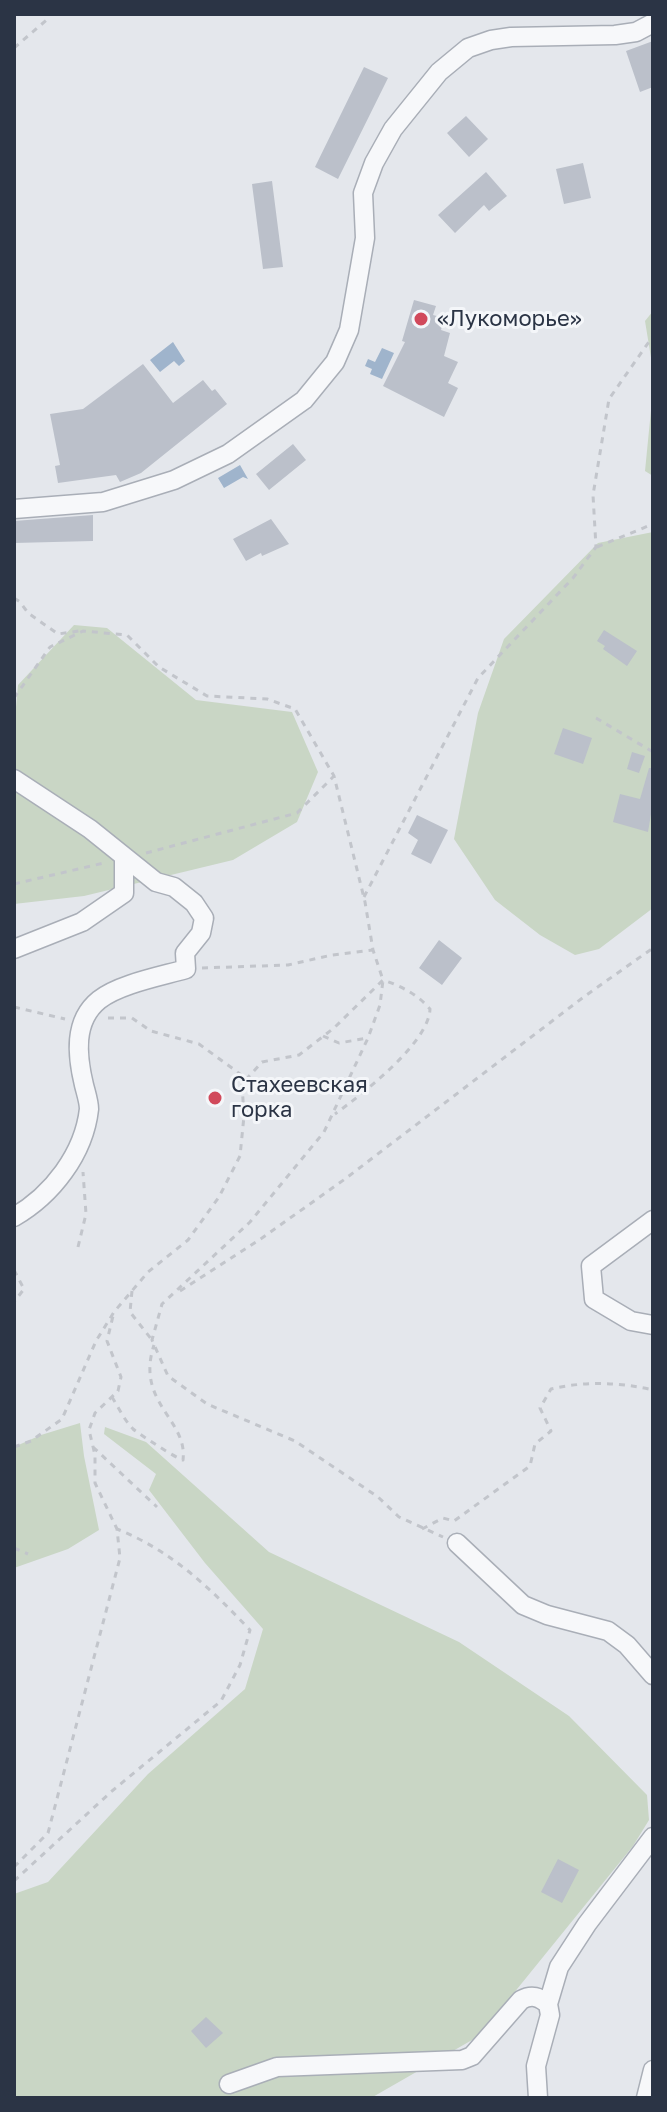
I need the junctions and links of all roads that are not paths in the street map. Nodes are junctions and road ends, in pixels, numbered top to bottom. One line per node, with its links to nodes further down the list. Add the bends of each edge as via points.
1 (653, 23): 2 (street, via 615,35 511,37 468,48 439,72 393,129 374,163 363,193 365,238 349,330 335,362 304,400 228,454 174,480 103,502)
2 (14, 509)
3 (14, 779): 4 (street)
4 (124, 858): 5 (street, via 124,893 82,922); 6 (street, via 194,903 204,918 201,933 185,953 186,969 119,991 100,1000 88,1014 79,1031 79,1065 89,1108 77,1148 55,1185)
5 (14, 949)
6 (14, 1217)
7 (653, 1220): 8 (street, via 591,1266 594,1299 631,1321)
8 (653, 1325)
9 (457, 1543): 10 (street, via 523,1605 608,1631)
10 (653, 1675)
11 (653, 1837): 12 (street, via 559,1967)
12 (548, 2004): 14 (street, via 529,1996 521,2000 472,2056 462,2060 277,2067); 15 (street, via 550,2015 536,2066)
13 (653, 2070): 16 (street)
14 (229, 2084)
15 (538, 2098)
16 (646, 2098)

